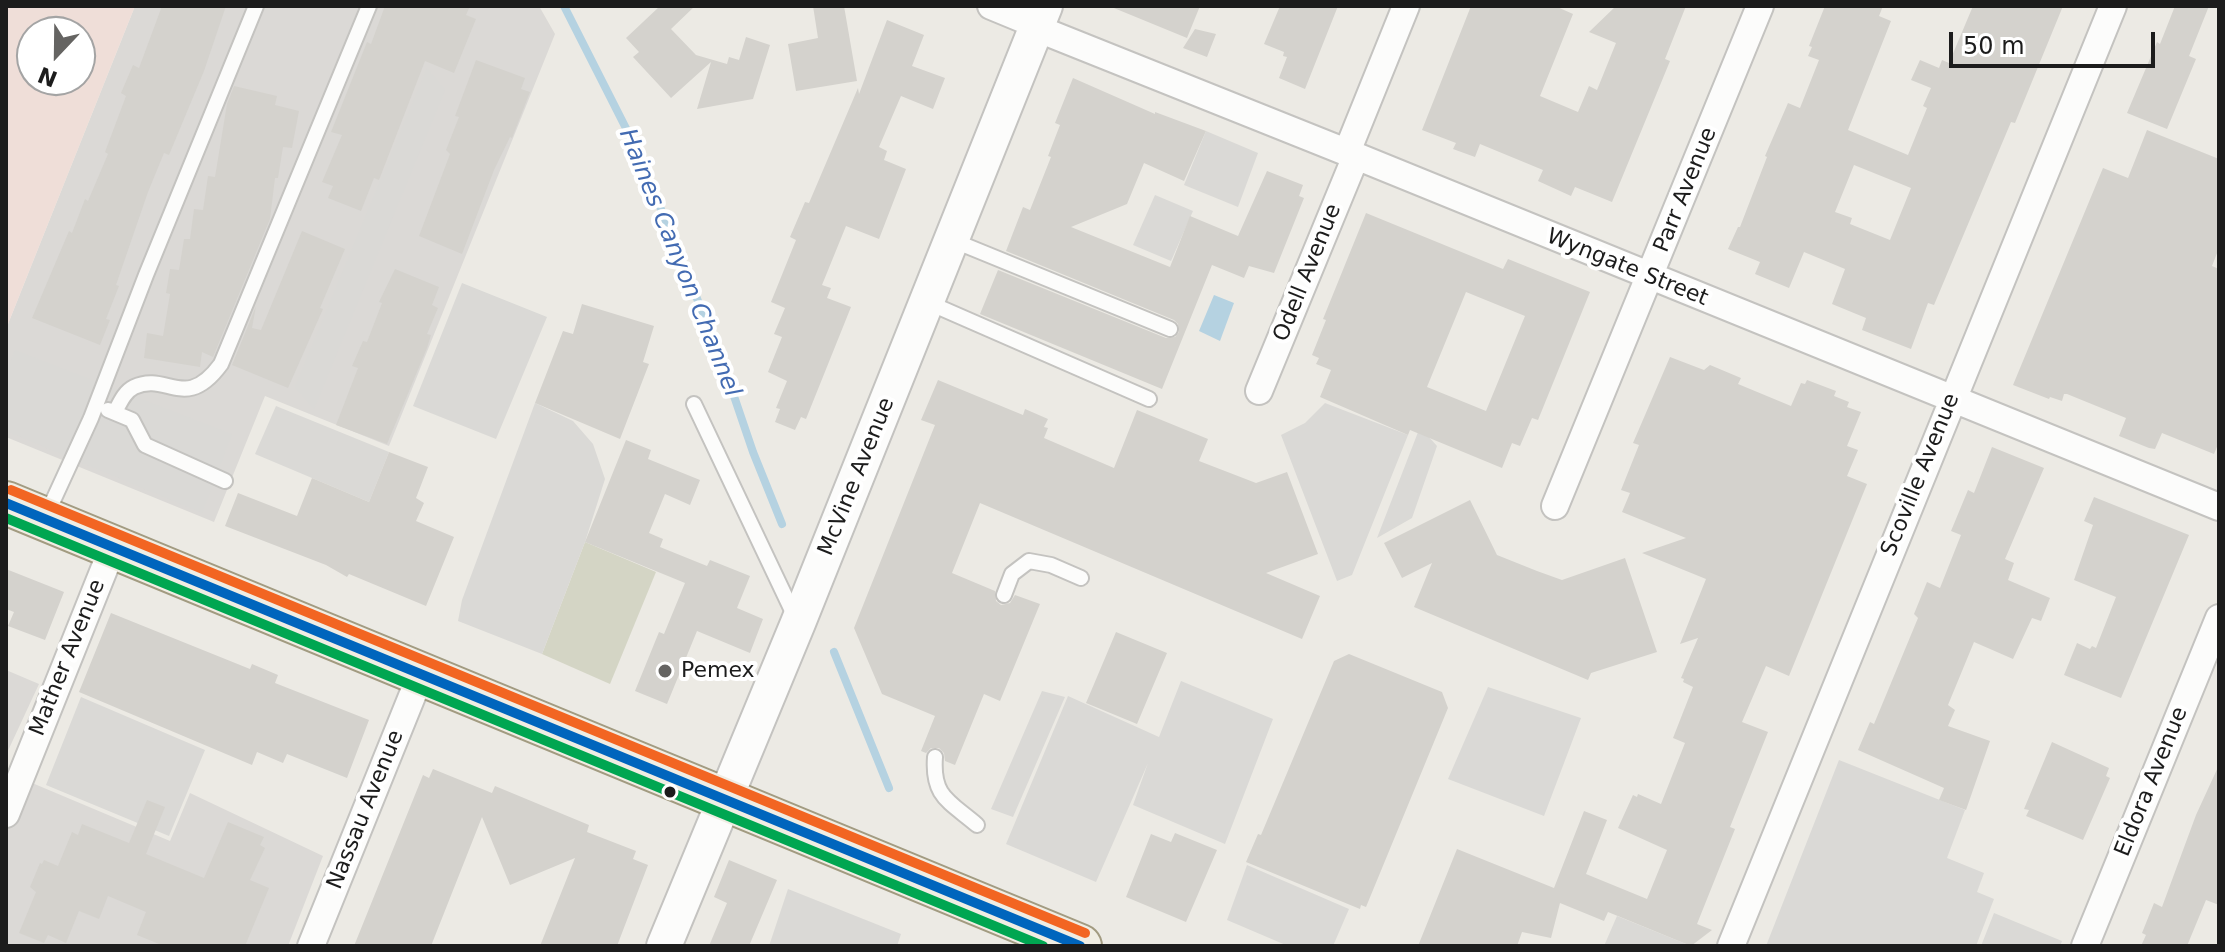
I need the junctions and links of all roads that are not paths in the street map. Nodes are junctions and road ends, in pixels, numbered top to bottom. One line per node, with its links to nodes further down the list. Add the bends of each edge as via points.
1 (256, 6): 17 (lane)
2 (369, 6): 18 (lane, via 226,357 204,384 135,386)
3 (991, 6): 7 (street)
4 (1406, 6): 8 (street, Odell Avenue)
5 (1760, 6): 10 (street, Parr Avenue)
6 (2113, 6): 15 (street, Scoville Avenue)
7 (1039, 20): 8 (street, Wyngate Street); 9 (street, McVine Avenue)
8 (1352, 154): 10 (street, Wyngate Street); 13 (street, Odell Avenue)
9 (951, 240): 11 (street, McVine Avenue); 12 (lane)
10 (1650, 277): 15 (street, Wyngate Street); 21 (street, Parr Avenue)
11 (926, 302): 14 (lane); 28 (street, McVine Avenue)
12 (1170, 329)
13 (1259, 391)
14 (1149, 399)
15 (1951, 399): 22 (street, Wyngate Street); 37 (street, Scoville Avenue)
16 (694, 404): 28 (lane)
17 (97, 405): 18 (lane); 23 (lane)
18 (115, 412): 19 (lane, via 132,420 145,445)
19 (225, 481)
20 (6, 503): 23 (main road)
21 (1555, 506)
22 (2219, 507)
23 (45, 519): 24 (main road)
24 (113, 547): 29 (main road); 32 (street, Mather Avenue)
25 (1081, 578): 26 (lane, via 1029,561 1012,574)
26 (1004, 595)
27 (2219, 618): 38 (street, Eldora Avenue)
28 (798, 623): 31 (street, McVine Avenue)
29 (421, 674): 31 (main road); 34 (street, Nassau Avenue)
30 (935, 757): 33 (lane, via 934,779 940,793)
31 (725, 800): 35 (street, McVine Avenue); 36 (main road)
32 (6, 814)
33 (977, 825)
34 (311, 946)
35 (664, 946)
36 (1080, 946)
37 (1731, 946)
38 (2085, 946)

